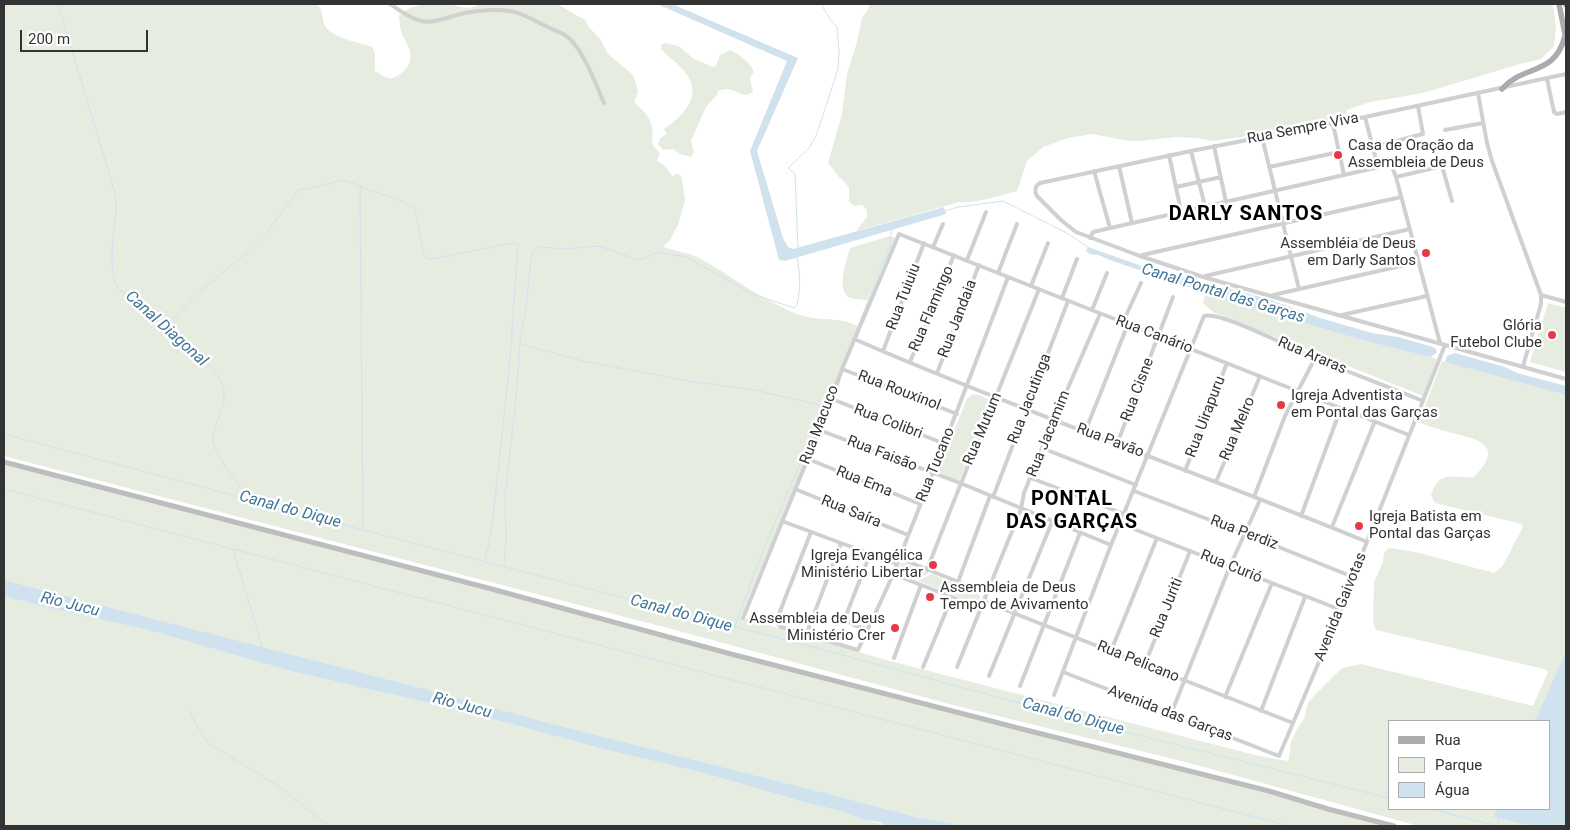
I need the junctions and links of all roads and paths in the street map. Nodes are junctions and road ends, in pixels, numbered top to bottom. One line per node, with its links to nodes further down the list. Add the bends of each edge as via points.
1 (390, 4): 8 (street, via 426,22 467,12 518,12 572,40)
2 (1560, 4): 3 (main road)
3 (1566, 37): 6 (main road, via 1555,57 1542,67 1512,78)
4 (1566, 74): 5 (street, Rua Sempre Viva)
5 (1547, 79): 6 (street, Rua Sempre Viva); 10 (street, via 1554,112)
6 (1502, 89): 7 (street, Rua Sempre Viva)
7 (1478, 93): 9 (street, Rua Sempre Viva); 12 (street)
8 (604, 103)
9 (1418, 106): 11 (street, Rua Sempre Viva); 17 (street, via 1423,134)
10 (1566, 112)
11 (1365, 117): 13 (street, Rua Sempre Viva); 17 (street)
12 (1483, 123): 14 (street); 63 (street, via 1492,161)
13 (1333, 124): 15 (street, Rua Sempre Viva); 19 (street)
14 (1445, 130)
15 (1262, 137): 16 (street, Rua Sempre Viva); 22 (street)
16 (1214, 146): 18 (street, Rua Sempre Viva); 26 (street)
17 (1373, 147): 23 (street)
18 (1192, 151): 20 (street, Rua Sempre Viva); 28 (street)
19 (1339, 152): 22 (street); 25 (street)
20 (1169, 155): 21 (street, Rua Sempre Viva); 29 (street)
21 (1119, 166): 24 (street, Rua Sempre Viva); 37 (street)
22 (1269, 167): 30 (street)
23 (1378, 167): 25 (street); 27 (street, via 1390,166)
24 (1094, 172): 41 (street); 44 (street, Rua Sempre Viva, via 1040,183 1035,189 1037,196 1060,220)
25 (1344, 175): 30 (street)
26 (1221, 177): 28 (street); 33 (street)
27 (1396, 177): 31 (street); 32 (street, via 1442,166)
28 (1198, 182): 29 (street); 34 (street)
29 (1176, 187): 35 (street)
30 (1275, 191): 33 (street); 40 (street)
31 (1401, 197): 40 (street); 42 (street)
32 (1452, 201)
33 (1226, 202): 34 (street)
34 (1205, 206): 35 (street)
35 (1181, 211): 37 (street)
36 (986, 212): 52 (street)
37 (1132, 223): 41 (street)
38 (944, 224): 47 (street)
39 (1017, 224): 55 (street)
40 (1283, 224): 49 (street); 50 (street)
41 (1110, 228): 44 (street, via 1093,232)
42 (1410, 229): 50 (street); 53 (street)
43 (899, 234): 45 (street, Rua Canário); 75 (street, Rua Macuco)
44 (1090, 238): 49 (street)
45 (924, 243): 47 (street, Rua Canário); 79 (street, Rua Tuiuiu)
46 (1048, 243): 60 (street)
47 (933, 247): 48 (street, Rua Canário)
48 (954, 255): 52 (street, Rua Canário); 81 (street, Rua Flamingo)
49 (1140, 256): 58 (street)
50 (1290, 257): 58 (street); 61 (street)
51 (1077, 259): 67 (street)
52 (967, 260): 54 (street, Rua Canário)
53 (1418, 262): 61 (street); 65 (street)
54 (979, 265): 55 (street, Rua Canário); 85 (street, Rua Jandaia)
55 (998, 273): 57 (street, Rua Canário)
56 (1107, 273): 70 (street)
57 (1008, 277): 60 (street, Rua Canário); 88 (street, Rua Tucano)
58 (1203, 277): 64 (street)
59 (1141, 283): 73 (street)
60 (1031, 286): 62 (street, Rua Canário)
61 (1299, 289): 64 (street)
62 (1039, 290): 67 (street, Rua Canário); 90 (street, Rua Mutum)
63 (1541, 295): 69 (street); 83 (street)
64 (1271, 296): 72 (street)
65 (1427, 296): 72 (street); 76 (street)
66 (1173, 297): 74 (street, Rua Cisne)
67 (1062, 298): 68 (street, Rua Canário)
68 (1068, 301): 70 (street, Rua Canário); 93 (street, Rua Jacutinga)
69 (1566, 302)
70 (1092, 310): 71 (street, Rua Canário)
71 (1100, 314): 73 (street, Rua Canário); 96 (street, Rua Jacamim)
72 (1340, 315): 76 (street)
73 (1126, 323): 74 (street, Rua Canário); 99 (street)
74 (1158, 336): 78 (street, Rua Canário); 102 (street, Rua Cisne)
75 (854, 339): 79 (street, Rua Pavão); 84 (street, Rua Macuco)
76 (1440, 343): 77 (street)
77 (1445, 345): 83 (street); 92 (street, Avenida Gaivotas)
78 (1190, 349): 80 (street, Rua Araras, via 1202,318 1208,315 1258,332); 82 (street, Rua Canário); 104 (street)
79 (883, 351): 81 (street, Rua Pavão)
80 (1315, 358): 89 (street); 92 (street, Rua Araras)
81 (910, 362): 85 (street, Rua Pavão)
82 (1227, 363): 86 (street, Rua Canário); 107 (street, Rua Uirapuru)
83 (1523, 366): 87 (street)
84 (842, 369): 91 (street, Rua Macuco); 95 (street, Rua Rouxinol)
85 (937, 373): 88 (street, Rua Pavão)
86 (1260, 376): 89 (street, Rua Canário); 110 (street, Rua Melro)
87 (1566, 379)
88 (967, 385): 90 (street, Rua Pavão); 95 (street, Rua Tucano)
89 (1298, 391): 94 (street, Rua Canário); 116 (street)
90 (997, 397): 93 (street, Rua Pavão); 111 (street, Rua Mutum)
91 (832, 400): 98 (street, Rua Macuco); 101 (street, Rua Colibri)
92 (1423, 400): 100 (street, Avenida Gaivotas)
93 (1026, 408): 96 (street, Rua Pavão); 115 (street, Rua Jacutinga)
94 (1341, 408): 97 (street, Rua Canário); 121 (street)
95 (957, 414): 101 (street, Rua Tucano)
96 (1054, 419): 99 (street, Rua Pavão); 103 (street, Rua Jacamim)
97 (1375, 421): 100 (street, Rua Canário); 125 (street)
98 (819, 430): 105 (street, Rua Macuco); 108 (street, Rua Faisão)
99 (1085, 432): 102 (street, Rua Pavão)
100 (1409, 435): 131 (street, Avenida Gaivotas)
101 (945, 444): 108 (street, Rua Tucano)
102 (1117, 444): 104 (street, Rua Pavão)
103 (1042, 448): 109 (street, Rua Jacamim); 112 (street)
104 (1148, 456): 107 (street, Rua Pavão); 112 (street)
105 (808, 459): 113 (street, Rua Macuco); 118 (street, Rua Ema)
106 (4, 462): 172 (main road)
107 (1185, 471): 110 (street, Rua Pavão)
108 (932, 473): 111 (street, Rua Faisão); 118 (street, Rua Tucano)
109 (1031, 478): 119 (street, Rua Jacamim); 120 (street)
110 (1216, 482): 116 (street, Rua Pavão)
111 (960, 483): 115 (street, Rua Faisão); 139 (street, Rua Mutum)
112 (1136, 485): 114 (street)
113 (795, 489): 122 (street, Rua Macuco); 129 (street, Rua Saíra)
114 (1134, 491): 120 (street); 128 (street, Rua Perdiz)
115 (992, 497): 119 (street, Rua Faisão); 142 (street, Rua Jacutinga)
116 (1254, 497): 117 (street, Rua Pavão)
117 (1260, 500): 121 (street, Rua Pavão); 128 (street)
118 (920, 504): 129 (street, Rua Tucano)
119 (1020, 509): 123 (street, Rua Faisão); 145 (street, Rua Jacamim)
120 (1124, 514): 124 (street)
121 (1301, 516): 125 (street, Rua Pavão)
122 (782, 521): 126 (street); 152 (street, Rua Macuco)
123 (1052, 522): 127 (street, Rua Faisão); 151 (street)
124 (1121, 524): 130 (street, Rua Curió); 133 (street)
125 (1332, 528): 131 (street, Rua Pavão)
126 (811, 532): 132 (street); 155 (street, via 777,619 782,627)
127 (1080, 533): 133 (street, Rua Faisão); 153 (street)
128 (1244, 533): 138 (street); 141 (street, Rua Perdiz)
129 (908, 535): 136 (street, Rua Tucano)
130 (1157, 538): 134 (street, Rua Curió); 157 (street)
131 (1367, 542): 141 (street, Avenida Gaivotas)
132 (841, 543): 135 (street); 155 (street)
133 (1111, 545): 156 (street)
134 (1190, 551): 138 (street, Rua Curió); 159 (street, Rua Juriti)
135 (870, 554): 137 (street); 154 (street, via 845,618 858,628)
136 (899, 558): 137 (street, Rua Tucano); 139 (street)
137 (897, 564): 140 (street, Rua Tucano)
138 (1230, 566): 143 (street, Rua Curió); 164 (street)
139 (927, 570): 142 (street)
140 (893, 574): 144 (street); 154 (street, Rua Tucano)
141 (1353, 577): 150 (street, Avenida Gaivotas)
142 (958, 582): 145 (street)
143 (1272, 583): 147 (street, Rua Curió); 167 (street)
144 (921, 585): 146 (street); 158 (street)
145 (986, 593): 148 (street, Rua Jacamim)
146 (952, 597): 149 (street); 160 (street)
147 (1306, 597): 150 (street, Rua Curió); 168 (street)
148 (983, 601): 149 (street, Rua Jacamim); 151 (street, Rua Pelicano)
149 (980, 608): 161 (street, Rua Jacamim)
150 (1341, 610): 170 (street, Avenida Gaivotas)
151 (1014, 614): 153 (street, Rua Pelicano); 163 (street)
152 (743, 618)
153 (1044, 625): 156 (street, Rua Pelicano); 165 (street)
154 (868, 629): 155 (street, Rua Tucano, via 858,650)
155 (806, 635)
156 (1076, 637): 157 (street, Rua Pelicano); 162 (street)
157 (1111, 651): 159 (street, Rua Pelicano)
158 (894, 658)
159 (1145, 664): 164 (street, Rua Pelicano)
160 (924, 667)
161 (957, 667)
162 (1063, 672): 166 (street); 169 (street, Avenida das Garças)
163 (989, 676)
164 (1185, 680): 167 (street, Rua Pelicano); 169 (street)
165 (1020, 686)
166 (1054, 695)
167 (1225, 697): 168 (street, Rua Pelicano)
168 (1261, 711): 170 (street, Rua Pelicano)
169 (1171, 714): 171 (street, Avenida das Garças)
170 (1293, 723): 171 (street, Avenida Gaivotas, via 1282,752)
171 (1277, 756)
172 (1394, 826)

